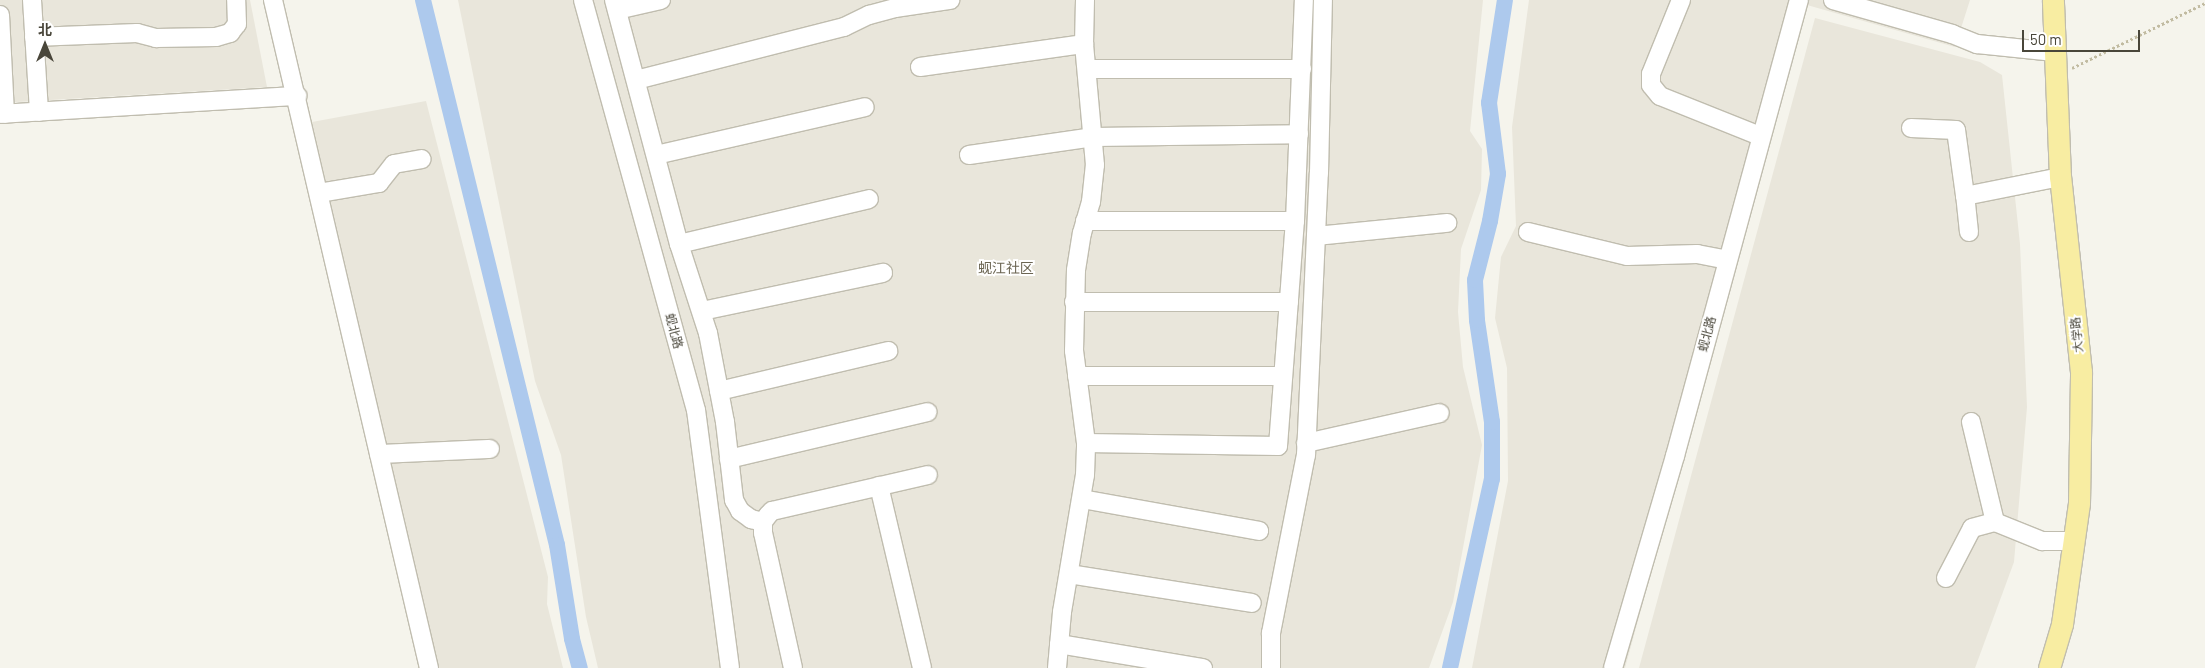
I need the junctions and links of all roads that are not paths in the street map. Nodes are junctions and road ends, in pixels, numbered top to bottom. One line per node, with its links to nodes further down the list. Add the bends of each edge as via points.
1 (32, 0): 16 (street)
2 (236, 0): 16 (street, via 237,24 230,33 216,37 156,38 136,33)
3 (273, 0): 23 (street)
4 (584, 0): 74 (street, 蚬北路, via 696,410)
5 (660, 0): 14 (street)
6 (950, 0): 22 (street, via 894,8 868,15 844,27)
7 (1085, 0): 17 (street)
8 (1304, 0): 21 (street)
9 (1324, 0): 43 (street)
10 (1681, 0): 29 (street, via 1652,74 1652,85 1660,96)
11 (1799, 0): 29 (street, 蚬北路)
12 (1833, 0): 18 (street, via 1976,44)
13 (2054, 0): 18 (main road, 大学路)
14 (616, 5): 22 (street)
15 (0, 15): 26 (street)
16 (34, 37): 25 (street)
17 (1084, 44): 19 (street); 20 (street)
18 (2056, 52): 34 (main road, 大学路)
19 (920, 67)
20 (1087, 69): 21 (street); 30 (street)
21 (1302, 69): 28 (street)
22 (636, 80): 31 (street)
23 (297, 96): 25 (street); 35 (street)
24 (864, 108): 31 (street)
25 (39, 112): 26 (street)
26 (2, 114)
27 (1911, 128): 36 (street, via 1956,130)
28 (1299, 134): 30 (street); 39 (street)
29 (1760, 136): 45 (street, 蚬北路)
30 (1094, 137): 32 (street); 38 (street, via 1094,183)
31 (656, 155): 44 (street)
32 (968, 155)
33 (422, 158): 35 (street, via 394,164 379,183)
34 (2060, 177): 36 (street); 68 (main road, 大学路, via 2081,372 2080,503)
35 (319, 194): 60 (street)
36 (1965, 196): 42 (street)
37 (869, 199): 44 (street)
38 (1085, 221): 39 (street); 47 (street)
39 (1294, 221): 48 (street)
40 (1446, 223): 43 (street)
41 (1528, 232): 45 (street, via 1627,256 1697,254)
42 (1969, 232)
43 (1316, 236): 57 (street)
44 (679, 244): 49 (street)
45 (1727, 260): 80 (street, 蚬北路)
46 (883, 273): 49 (street)
47 (1074, 302): 48 (street); 51 (street)
48 (1289, 302): 52 (street)
49 (702, 310): 53 (street)
50 (888, 351): 53 (street)
51 (1077, 376): 52 (street); 58 (street)
52 (1283, 376): 58 (street, via 1278,446)
53 (719, 390): 61 (street)
54 (928, 412): 61 (street)
55 (1440, 414): 57 (street)
56 (1971, 422): 66 (street)
57 (1306, 443): 79 (street, via 1271,634)
58 (1086, 444): 64 (street)
59 (490, 449): 60 (street)
60 (379, 454): 73 (street)
61 (729, 459): 65 (street, via 734,500 740,511)
62 (928, 475): 63 (street)
63 (879, 486): 65 (street, via 772,512); 76 (street)
64 (1082, 499): 67 (street); 69 (street)
65 (763, 522): 75 (street)
66 (1995, 522): 68 (street, via 2042,542); 70 (street, via 1972,528)
67 (1259, 530)
68 (2074, 542): 81 (main road, 大学路, via 2062,624)
69 (1069, 574): 71 (street); 72 (street)
70 (1946, 578)
71 (1252, 604)
72 (1059, 644): 77 (street); 78 (street)
73 (429, 668)
74 (730, 668)
75 (793, 668)
76 (922, 668)
77 (1057, 668)
78 (1203, 668)
79 (1271, 668)
80 (1613, 668)
81 (2049, 668)

